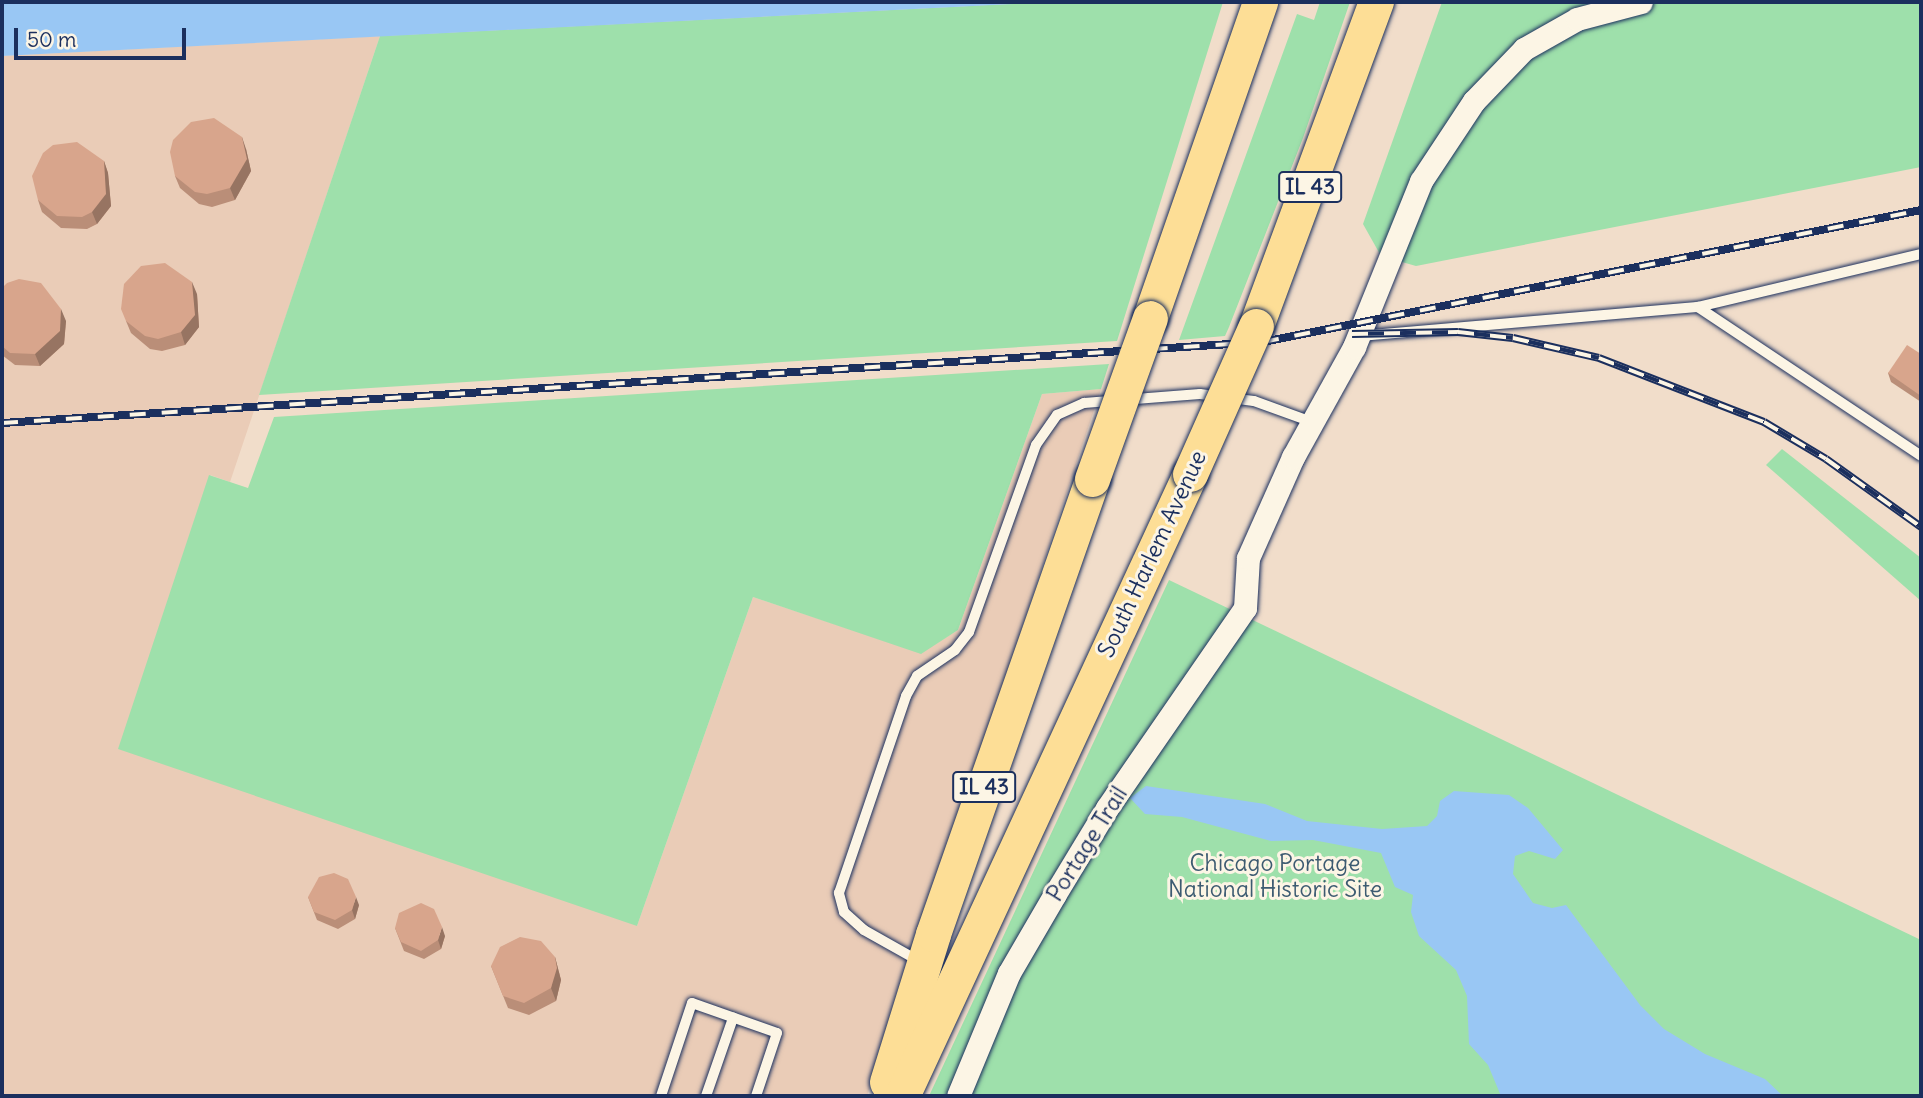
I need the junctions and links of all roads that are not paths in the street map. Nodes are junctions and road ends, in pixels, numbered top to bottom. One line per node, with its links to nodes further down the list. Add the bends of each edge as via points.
1 (1260, 2): 9 (main road, IL 43, bridge)
2 (1376, 2): 15 (main road, South Harlem Avenue / IL 43, bridge, via 1294,231 1190,474)
3 (1641, 2): 6 (street, via 1577,19 1524,49 1474,101 1421,181)
4 (1921, 254): 5 (lane)
5 (1698, 307): 6 (lane); 8 (lane)
6 (1359, 336): 7 (street)
7 (1312, 422): 9 (lane, via 1254,401 1200,394 1084,403 1057,415 1036,445 969,632 955,650 917,676 906,696 839,893 844,912 864,930); 16 (street, Portage Trail, via 1248,558 1245,608 1107,808 1055,894 1009,973)
8 (1921, 456)
9 (924, 963): 14 (main road, IL 43)
10 (733, 1017): 11 (lane, via 692,1003); 12 (lane); 13 (lane, via 777,1033)
11 (661, 1096)
12 (706, 1096)
13 (756, 1096)
14 (883, 1096)
15 (902, 1096)
16 (958, 1096)

